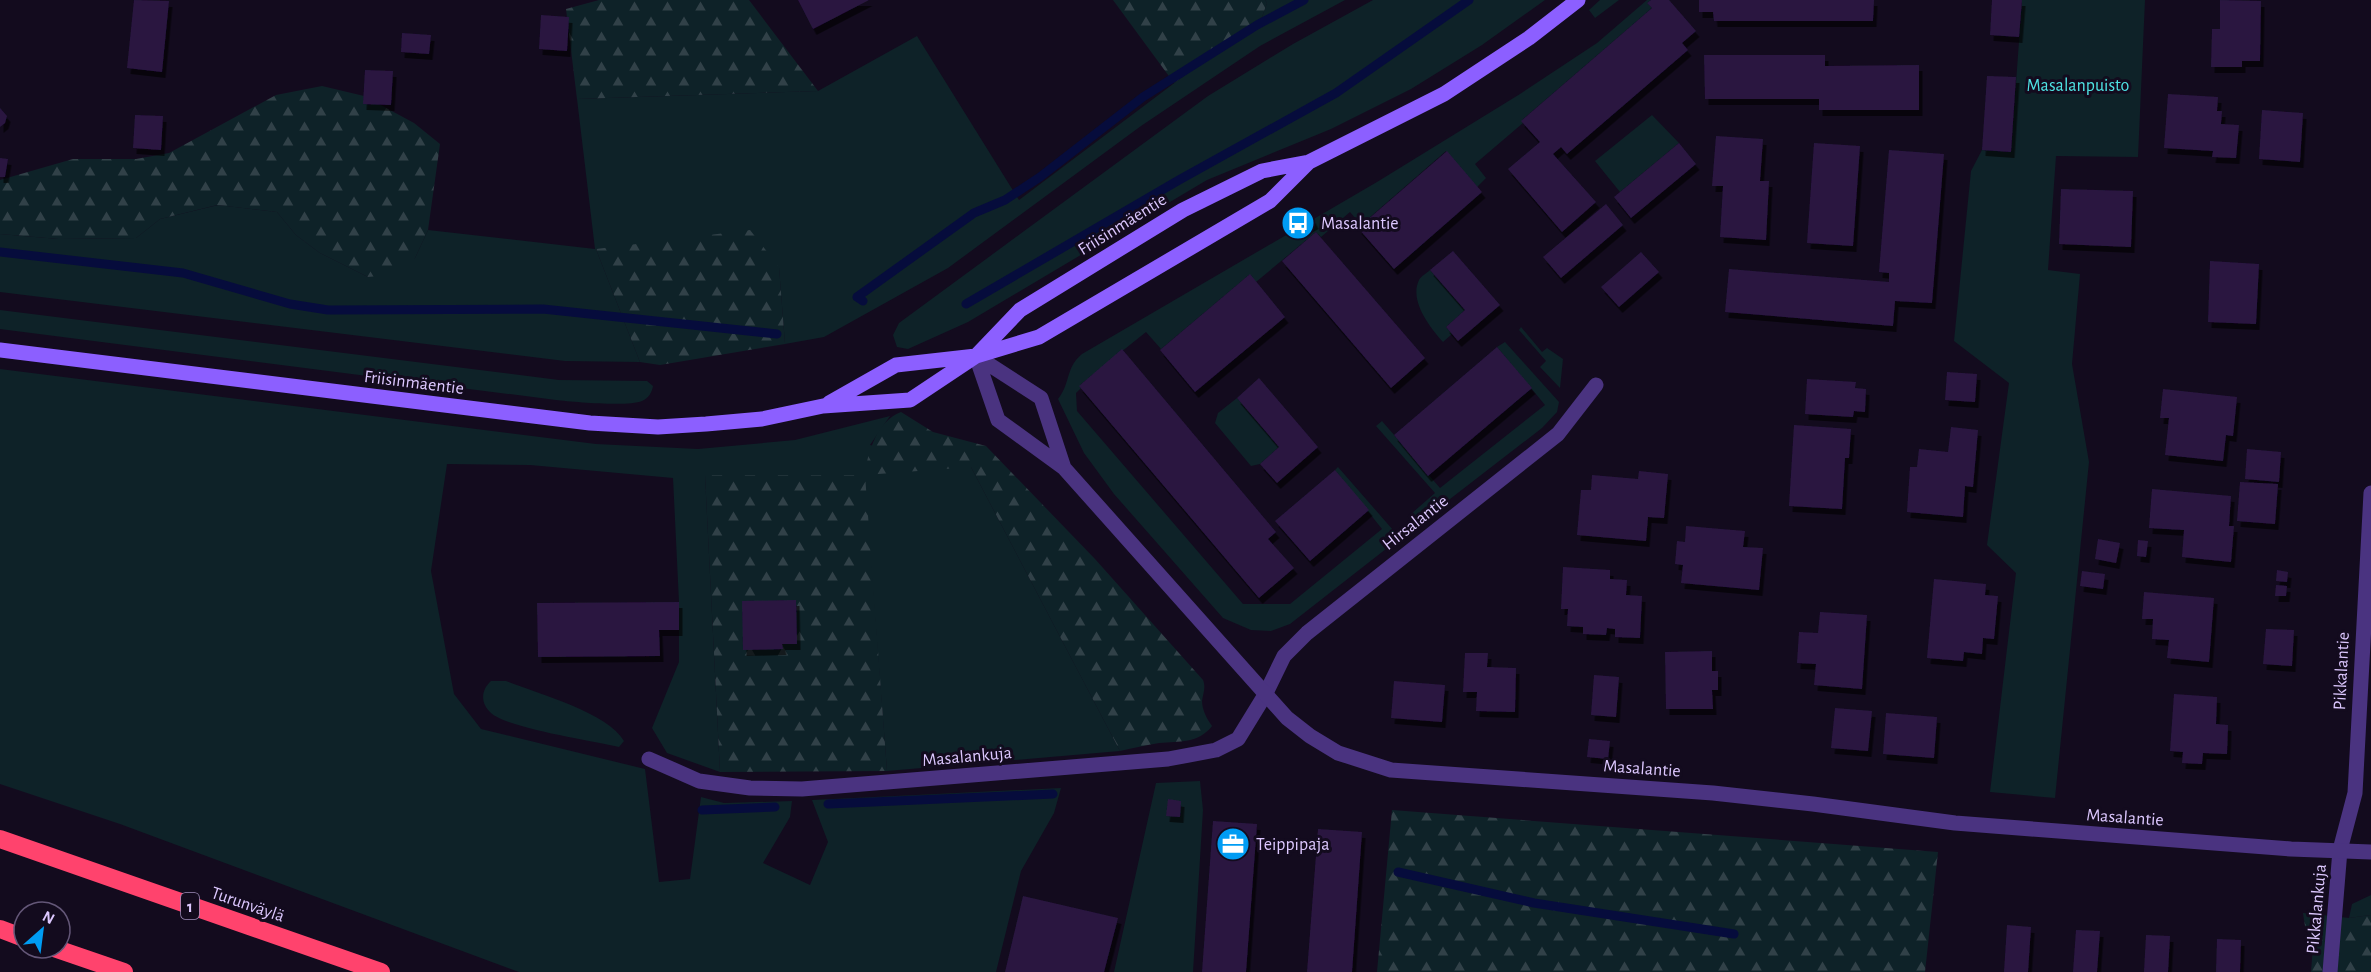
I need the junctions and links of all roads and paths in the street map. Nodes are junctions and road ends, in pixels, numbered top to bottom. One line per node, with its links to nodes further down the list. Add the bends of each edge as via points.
1 (1578, 0): 2 (main road, Friisinmäentie, via 1444,94)
2 (1309, 162): 4 (main road, Friisinmäentie, via 1270,201 1039,337); 4 (main road, Friisinmäentie, via 1262,171 1183,210 1020,310)
3 (0, 350): 6 (main road, Friisinmäentie, via 590,423 658,427 706,424 762,419)
4 (976, 356): 6 (main road, Friisinmäentie, via 896,365); 6 (main road, Friisinmäentie, via 910,400); 7 (street, Masalantie, via 998,420); 7 (street, Masalantie, via 1041,398)
5 (1596, 385): 9 (street, Hirsalantie, via 1557,434 1307,633 1284,656)
6 (823, 406)
7 (1064, 468): 9 (street, Masalantie)
8 (2371, 493): 12 (street, Pikkalantie, via 2355,793)
9 (1265, 695): 10 (street, Masalankuja, via 1238,739 1216,750 1168,759 802,789 750,788 699,781); 12 (street, Masalantie, via 1287,718 1338,753 1391,770 1713,793 1955,823)
10 (649, 759)
11 (0, 839): 16 (highway, Turunväylä / 1)
12 (2340, 850): 13 (street, Masalantie); 17 (street, Pikkalankuja)
13 (2371, 852)
14 (72, 954): 15 (highway)
15 (124, 972)
16 (381, 972)
17 (2330, 972)

